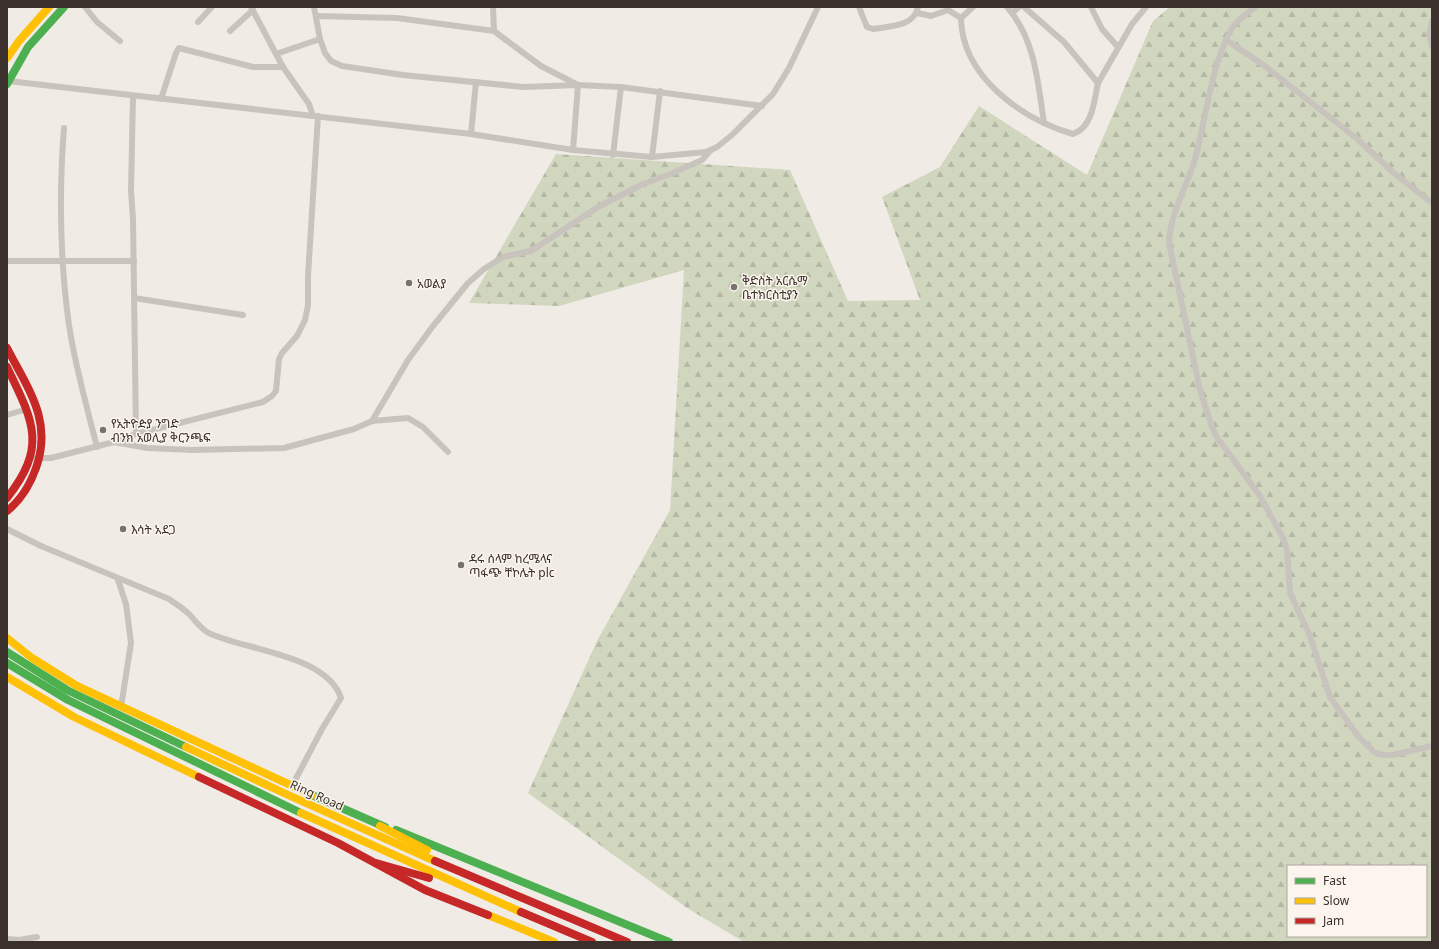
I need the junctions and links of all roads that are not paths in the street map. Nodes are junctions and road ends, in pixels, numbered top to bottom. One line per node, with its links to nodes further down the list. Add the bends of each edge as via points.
1 (49, 7): 31 (main road)
2 (64, 7): 33 (main road, via 28,48)
3 (85, 7): 27 (street, via 97,22)
4 (212, 7): 22 (street)
5 (314, 7): 19 (street)
6 (493, 7): 24 (street)
7 (818, 7): 41 (street, via 789,68 773,94)
8 (859, 7): 17 (street, via 867,27 873,29 908,23)
9 (973, 7): 20 (street)
10 (1007, 7): 18 (street)
11 (1019, 7): 18 (street)
12 (1024, 7): 35 (street, via 1064,42)
13 (1091, 7): 29 (street, via 1102,29)
14 (1146, 7): 29 (street)
15 (1255, 7): 26 (street, via 1235,24)
16 (252, 9): 23 (street); 30 (street)
17 (918, 10): 20 (street, via 931,16 948,10)
18 (1012, 13): 43 (street, via 1032,55)
19 (316, 16): 24 (street, via 397,18); 25 (street)
20 (961, 18): 43 (street, via 963,38 979,72 1006,100)
21 (1432, 21): 28 (street, via 1429,34)
22 (198, 22)
23 (230, 31)
24 (494, 31): 36 (street, via 541,66)
25 (320, 39): 30 (street); 34 (street, via 328,58 338,65)
26 (1226, 40): 50 (street, via 1265,66 1356,138 1395,174); 77 (street, via 1195,159 1169,235 1200,390 1216,436 1260,496 1284,540 1290,593 1310,636 1330,697 1358,736 1374,752 1393,755)
27 (120, 41)
28 (1432, 46)
29 (1118, 47): 35 (street)
30 (276, 54): 32 (street)
31 (7, 58)
32 (282, 67): 40 (street, via 253,67 179,48); 42 (street)
33 (7, 82): 39 (street)
34 (476, 82): 36 (street, via 524,87); 45 (street)
35 (1098, 83): 43 (street, via 1091,115 1079,132 1073,134)
36 (578, 85): 37 (street); 46 (street)
37 (620, 87): 38 (street); 48 (street)
38 (660, 91): 41 (street); 49 (street)
39 (133, 96): 40 (street); 53 (street, via 131,191)
40 (161, 99): 42 (street)
41 (762, 106): 47 (street, via 732,135)
42 (315, 116): 45 (street); 61 (street, via 308,305 305,320 297,336 279,359 276,391 263,402)
43 (1044, 123)
44 (64, 128): 51 (street, via 61,190)
45 (471, 134): 46 (street)
46 (573, 150): 48 (street)
47 (711, 150): 49 (street); 60 (street, via 702,160 643,184 598,207 531,251 503,257 484,269 468,283 433,326 408,360)
48 (613, 155): 49 (street)
49 (652, 157)
50 (1432, 203)
51 (63, 260): 52 (street); 53 (street); 63 (street, via 69,325)
52 (7, 261)
53 (134, 261): 54 (street)
54 (134, 298): 55 (street); 61 (street)
55 (243, 315)
56 (7, 348): 65 (main road, via 37,407 44,439)
57 (7, 367): 58 (main road)
58 (27, 409): 59 (street); 66 (main road, via 33,437)
59 (7, 415)
60 (372, 421): 62 (street, via 354,429 284,448 192,450 147,448); 64 (street, via 408,418 414,420)
61 (136, 434): 62 (street)
62 (114, 442): 63 (street)
63 (96, 447): 65 (street)
64 (448, 452)
65 (41, 458): 66 (street); 69 (main road, via 22,497)
66 (31, 459): 67 (main road)
67 (11, 491): 68 (main road)
68 (7, 498)
69 (7, 511)
70 (7, 530): 71 (street)
71 (118, 580): 76 (street, via 126,604 131,643); 78 (street, via 169,599 210,634 305,664 332,682 341,698)
72 (7, 638): 76 (main road, via 55,672)
73 (7, 652): 81 (main road, Ring Road, via 56,685 84,699 207,759)
74 (7, 664): 82 (main road, Ring Road, via 42,688 83,709)
75 (7, 677): 80 (main road, via 74,717)
76 (121, 707): 78 (main road)
77 (1432, 746)
78 (292, 786): 79 (main road)
79 (380, 826): 81 (main road, via 451,864); 88 (main road, via 433,844)
80 (376, 863): 82 (main road); 85 (main road, via 425,890)
81 (458, 872): 87 (main road, Ring Road)
82 (450, 882): 86 (main road, Ring Road)
83 (37, 937): 84 (street)
84 (7, 939)
85 (554, 942)
86 (592, 942)
87 (627, 942)
88 (669, 942)

